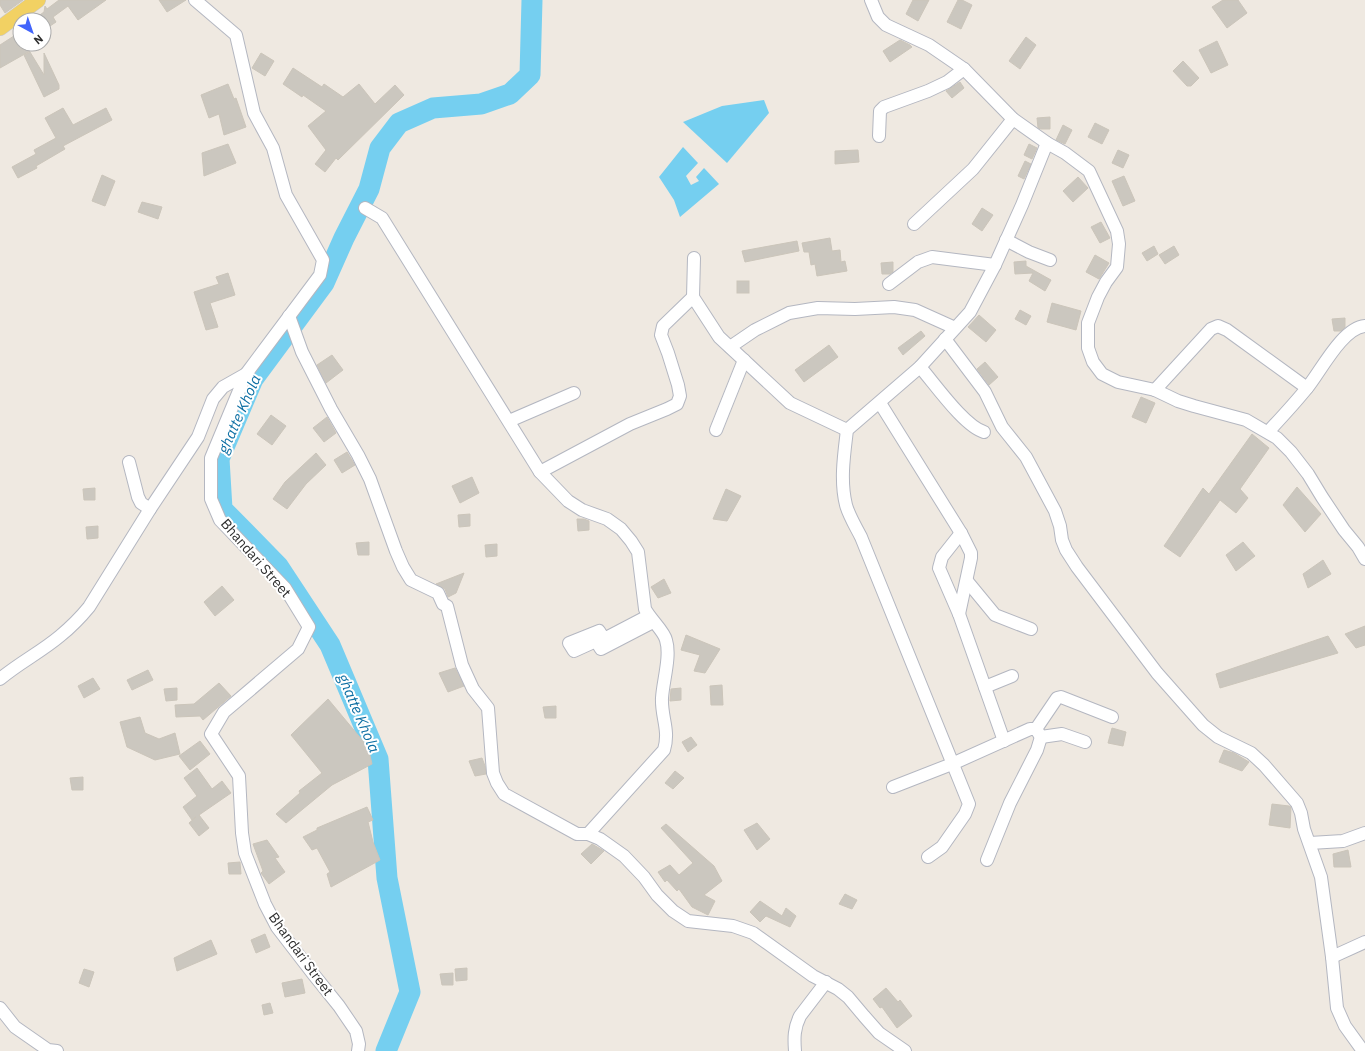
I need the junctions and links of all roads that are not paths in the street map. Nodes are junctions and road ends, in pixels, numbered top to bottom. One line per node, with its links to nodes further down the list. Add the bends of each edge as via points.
1 (38, 0): 4 (main road)
2 (195, 0): 17 (street, Bhandari Street, via 236,35 254,113 273,148 286,196 323,260 320,275)
3 (871, 0): 5 (street, via 878,17 886,25 929,45)
4 (0, 28)
5 (964, 69): 6 (street); 7 (street, via 947,82 884,107 880,112)
6 (1013, 119): 8 (street); 10 (street, via 973,169)
7 (879, 136)
8 (1047, 143): 11 (street); 26 (street, via 1089,171 1117,230 1117,267 1098,297 1088,323 1088,348 1094,362 1102,374 1118,382)
9 (365, 208): 29 (street, via 382,218)
10 (914, 224)
11 (1006, 240): 13 (street); 14 (street)
12 (694, 258): 16 (street)
13 (1050, 260)
14 (995, 265): 15 (street, via 932,257 918,262); 19 (street, via 970,312)
15 (889, 284)
16 (693, 298): 21 (street, via 719,337); 35 (street, via 663,326 661,335 679,390 677,404 630,424)
17 (289, 316): 24 (street, Bhandari Street); 53 (street, via 302,352 370,479 403,567 411,580 438,593 443,604 447,606 462,665 473,689 488,708 492,762 497,783 504,794 577,834)
18 (1365, 326): 25 (street, via 1358,327 1347,335)
19 (955, 328): 20 (street); 21 (street, via 915,310 894,307 818,308 789,313 755,330)
20 (945, 339): 23 (street); 54 (street, via 985,392 1002,428 1026,457 1056,511 1062,540 1077,567 1156,673 1202,725 1218,737 1251,753 1278,780 1301,812 1304,829)
21 (730, 347): 22 (street)
22 (744, 360): 30 (street); 31 (street, via 790,403)
23 (920, 367): 28 (street); 32 (street, via 967,422)
24 (246, 374): 36 (street, via 217,393 198,437); 62 (street, Bhandari Street, via 211,458 211,499 220,520 285,588 309,627 298,649 224,712 211,734 239,776 245,853 265,904 277,927 356,1031)
25 (1307, 388): 26 (street, via 1218,326 1212,329); 33 (street)
26 (1155, 390): 33 (street, via 1178,401 1246,420)
27 (574, 393): 29 (street)
28 (880, 403): 31 (street); 37 (street)
29 (509, 421): 35 (street)
30 (716, 430)
31 (847, 430): 50 (street, via 843,488 846,507 861,537)
32 (984, 432)
33 (1268, 432): 38 (street, via 1291,452 1308,474)
34 (129, 462): 36 (street, via 138,498)
35 (540, 472): 41 (street, via 568,501 607,520 620,529 631,542 638,552 645,609)
36 (150, 509): 44 (street, via 79,619 59,637)
37 (961, 533): 39 (street, via 971,553); 40 (street, via 942,557 939,568)
38 (1365, 559)
39 (966, 581): 40 (street); 42 (street, via 995,615)
40 (959, 614): 45 (street)
41 (651, 619): 41 (street, via 604,639 599,631 570,643 574,651 596,641 601,649); 53 (street, via 666,639 668,652 662,699 667,739 664,750)
42 (1031, 629)
43 (1012, 676): 45 (street)
44 (0, 680)
45 (985, 687): 48 (street)
46 (1112, 717): 47 (street, via 1061,697 1057,698)
47 (1039, 733): 48 (street, via 1030,729); 49 (street, via 1062,734); 56 (street, via 1037,750 1010,803)
48 (1004, 741): 50 (street)
49 (1085, 742)
50 (952, 764): 51 (street); 55 (street, via 969,804 942,847)
51 (893, 787)
52 (1365, 833): 54 (street, via 1343,841)
53 (588, 834): 59 (street, via 602,840 624,856 657,895 688,921 733,926 753,933 813,976)
54 (1310, 842): 58 (street, via 1321,877)
55 (928, 857)
56 (987, 860)
57 (1365, 942): 58 (street)
58 (1332, 957): 65 (street, via 1337,1008 1345,1026)
59 (826, 982): 63 (street, via 797,1022 794,1030); 64 (street, via 848,997 879,1033)
60 (0, 1008): 61 (street, via 15,1027 48,1050)
61 (57, 1051)
62 (358, 1051)
63 (795, 1051)
64 (905, 1051)
65 (1363, 1051)

